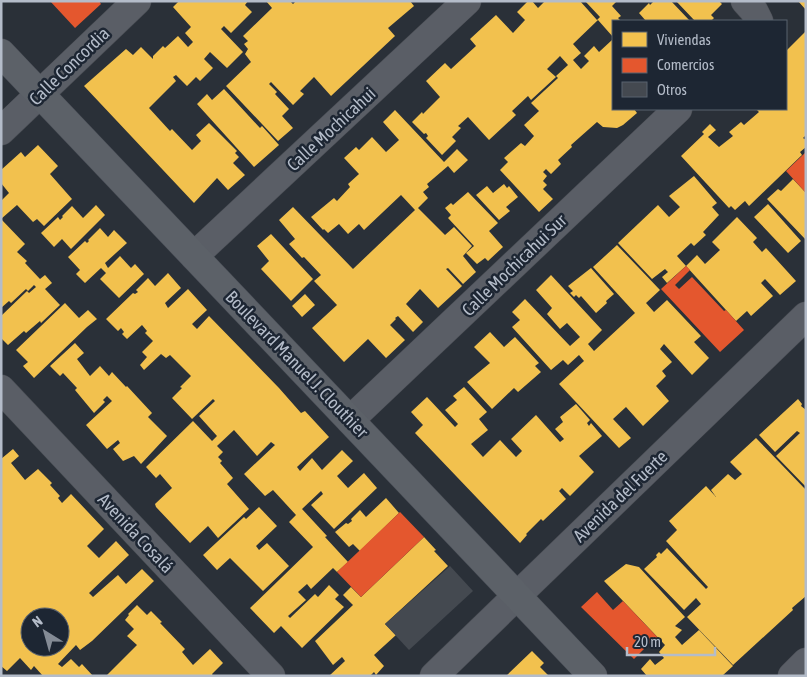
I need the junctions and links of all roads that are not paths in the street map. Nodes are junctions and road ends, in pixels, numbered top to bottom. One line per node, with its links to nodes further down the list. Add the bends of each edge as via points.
1 (137, 1): 6 (street, Calle Concordia)
2 (467, 1): 9 (street, Calle Mochicahui)
3 (745, 1): 4 (street)
4 (758, 20)
5 (1, 53): 6 (main road, Boulevard Manuel J. Clouthier)
6 (41, 94): 8 (street, Calle Concordia); 9 (main road, Boulevard Manuel J. Clouthier)
7 (677, 110): 12 (street, Calle Mochicahui Sur)
8 (1, 131)
9 (194, 256): 12 (main road, Boulevard Manuel J. Clouthier)
10 (806, 316): 13 (street, Avenida del Fuerte)
11 (1, 390): 15 (street, Avenida Cosalá)
12 (350, 420): 13 (main road, Boulevard Manuel J. Clouthier)
13 (517, 596): 16 (street, Avenida del Fuerte); 17 (main road, Boulevard Manuel J. Clouthier)
14 (806, 662): 18 (street)
15 (270, 676)
16 (434, 676)
17 (594, 676)
18 (792, 676)

